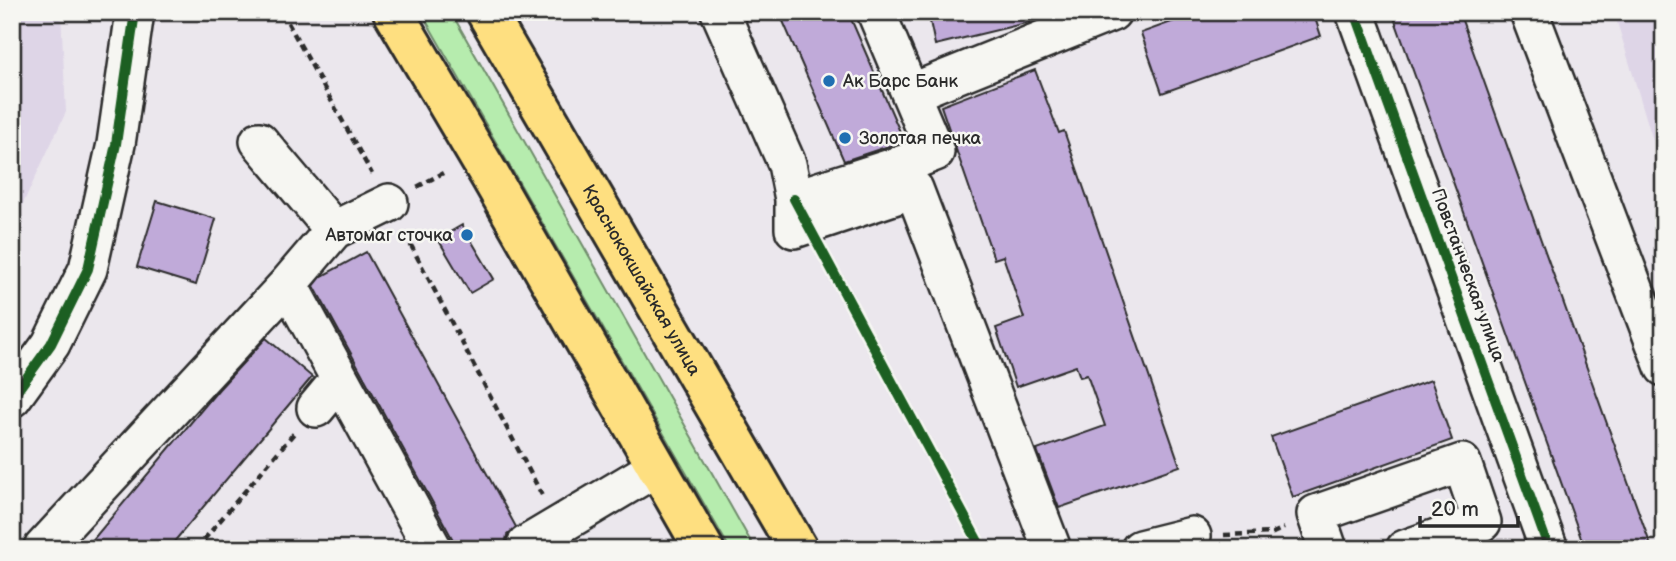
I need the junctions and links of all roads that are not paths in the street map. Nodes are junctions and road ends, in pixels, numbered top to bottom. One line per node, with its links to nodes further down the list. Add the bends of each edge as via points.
1 (394, 12): 19 (main road)
2 (486, 12): 27 (main road, Краснококшайская улица)
3 (720, 12): 12 (street, via 787,163)
4 (876, 12): 9 (street)
5 (1112, 12): 9 (street)
6 (1356, 12): 20 (street, Повстанческая улица)
7 (1529, 12): 15 (street)
8 (137, 18): 17 (street, via 116,144 88,269 51,344)
9 (911, 93): 12 (street, via 935,152)
10 (259, 141): 13 (street)
11 (388, 203): 13 (street)
12 (801, 212): 28 (street, via 914,189)
13 (334, 230): 14 (street)
14 (288, 284): 16 (street); 24 (street)
15 (1664, 367)
16 (340, 379): 18 (street); 25 (street)
17 (12, 398)
18 (316, 408)
19 (657, 467): 23 (street); 26 (main road)
20 (1522, 475): 21 (street); 32 (street, Повстанческая улица)
21 (1472, 494): 30 (street, via 1462,463 1316,513); 31 (street, via 1482,522)
22 (1192, 536): 29 (street)
23 (526, 545)
24 (42, 549)
25 (433, 549)
26 (704, 549)
27 (798, 549)
28 (1052, 549)
29 (1140, 549)
30 (1328, 549)
31 (1405, 549)
32 (1549, 549)

